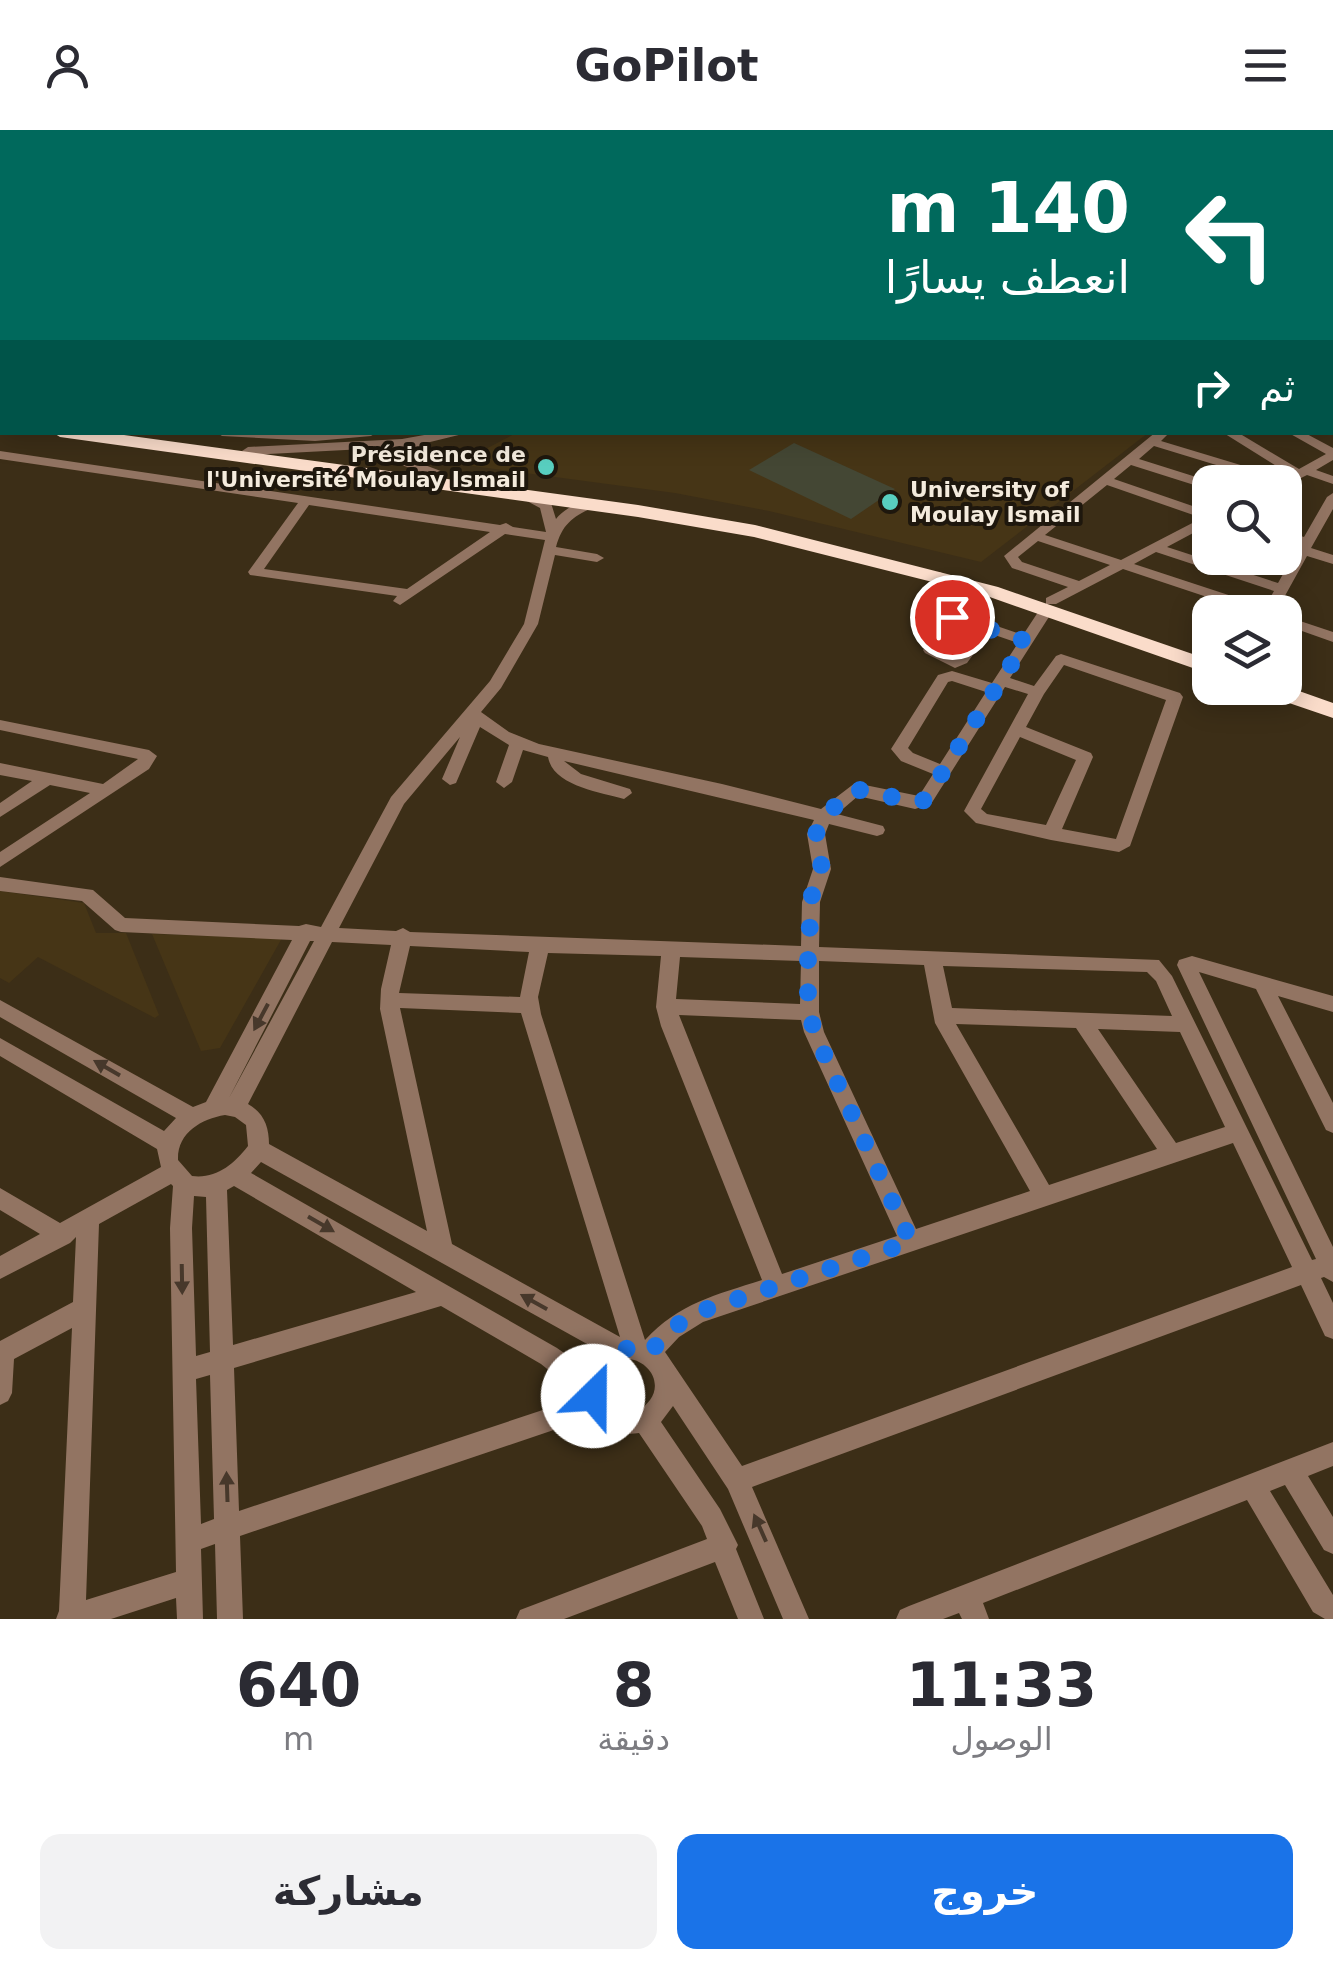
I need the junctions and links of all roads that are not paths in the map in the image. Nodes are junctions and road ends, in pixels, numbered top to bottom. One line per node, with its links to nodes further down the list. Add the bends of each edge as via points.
1 (82, 435): 19 (highway)
2 (131, 435): 8 (highway)
3 (450, 435): 7 (street)
4 (1234, 435): 13 (street)
5 (1298, 435): 9 (street)
6 (1159, 437): 11 (street); 12 (street)
7 (425, 440): 8 (street); 15 (street, via 408,447 403,460)
8 (248, 451): 15 (highway)
9 (1333, 454): 14 (street)
10 (0, 455): 21 (street)
11 (1130, 460): 16 (street); 17 (street)
12 (1236, 465)
13 (1289, 465)
14 (1302, 472): 18 (street)
15 (442, 476): 39 (highway, via 760,524 897,556)
16 (1106, 480): 23 (street); 26 (street)
17 (1192, 480)
18 (1333, 480)
19 (530, 497): 22 (highway); 27 (street, via 546,506)
20 (1333, 497): 29 (street)
21 (307, 499): 24 (street); 24 (street, via 255,572 404,598)
22 (587, 505): 27 (street, via 566,515); 34 (highway, via 755,531)
23 (1192, 511)
24 (506, 527): 27 (street)
25 (1192, 528): 28 (street)
26 (1036, 536): 32 (street); 35 (street, via 1012,561)
27 (552, 540): 30 (street); 53 (street, via 531,624)
28 (1154, 548): 32 (street); 36 (street)
29 (1302, 552): 31 (street)
30 (597, 558)
31 (1333, 560)
32 (1122, 563): 35 (street); 37 (street)
33 (1290, 575): 36 (street)
34 (940, 576): 39 (highway); 40 (street, via 943,609)
35 (1080, 586): 39 (street)
36 (1282, 589): 38 (street)
37 (1217, 595)
38 (1278, 595)
39 (1049, 605): 44 (street); 45 (highway); 46 (highway)
40 (952, 617): 42 (street); 42 (street, via 930,650 955,662)
41 (1302, 626): 43 (street)
42 (985, 628): 44 (street)
43 (1333, 637)
44 (1026, 641): 47 (street)
45 (1192, 651)
46 (1192, 660)
47 (996, 684): 49 (street); 59 (street); 59 (street, via 942,680 899,749)
48 (1302, 690): 51 (highway)
49 (1037, 692): 55 (street); 68 (street, via 1057,660 1066,658 1176,699 1122,845)
50 (1302, 700): 52 (highway)
51 (1333, 700)
52 (1333, 711)
53 (474, 715): 56 (street); 61 (street); 72 (street, via 397,800)
54 (0, 725): 63 (street, via 149,756)
55 (1016, 729): 68 (street, via 1085,756); 68 (street, via 972,811)
56 (518, 743): 57 (street); 62 (street)
57 (555, 754): 64 (street, via 557,765 575,778); 66 (street)
58 (0, 769): 60 (street)
59 (942, 771): 66 (street, via 921,802 855,789)
60 (48, 778): 63 (street); 65 (street)
61 (450, 778)
62 (504, 782)
63 (106, 790): 69 (street)
64 (624, 793)
65 (2, 808)
66 (824, 816): 67 (street); 76 (street, via 816,834 822,869 812,895)
67 (876, 830)
68 (1051, 834)
69 (0, 861)
70 (0, 884): 71 (street, via 87,895 121,924)
71 (306, 931): 72 (street); 91 (street, one-way to 91)
72 (328, 932): 73 (street); 92 (street)
73 (403, 936): 74 (street); 79 (street)
74 (540, 945): 75 (street); 81 (street)
75 (672, 950): 76 (street); 82 (street)
76 (808, 954): 77 (street); 84 (street)
77 (932, 958): 85 (street); 87 (street, via 1152,965)
78 (1262, 982): 80 (street); 93 (street); 107 (street, via 1186,965)
79 (389, 1000): 81 (street); 106 (street)
80 (1333, 1004)
81 (529, 1005): 115 (street)
82 (666, 1007): 84 (street); 110 (street)
83 (0, 1008): 88 (street)
84 (809, 1012): 105 (street)
85 (942, 1016): 86 (street); 101 (street)
86 (1081, 1020): 87 (street); 98 (street)
87 (1186, 1024): 95 (street)
88 (63, 1043): 90 (street); 94 (street, one-way to 88)
89 (0, 1047): 90 (street)
90 (39, 1068): 96 (street)
91 (214, 1107): 92 (street); 94 (street)
92 (236, 1107): 97 (street, via 257,1122)
93 (1331, 1114)
94 (192, 1116): 96 (street)
95 (1237, 1132): 98 (street); 109 (street)
96 (169, 1145): 99 (street)
97 (258, 1149): 100 (street); 106 (street)
98 (1172, 1155): 101 (street)
99 (178, 1177): 100 (street); 103 (street); 117 (street, one-way to 117)
100 (226, 1180): 111 (street, one-way to 111); 116 (street)
101 (1044, 1196): 105 (street)
102 (0, 1198): 104 (street)
103 (88, 1222): 104 (street); 112 (street)
104 (62, 1236): 108 (street)
105 (911, 1242): 110 (street)
106 (442, 1251): 115 (street, one-way to 106)
107 (1332, 1266): 109 (street)
108 (0, 1268)
109 (1304, 1272): 113 (street); 123 (street)
110 (775, 1285): 115 (street, via 698,1312)
111 (442, 1296): 116 (street); 119 (street, via 549,1356)
112 (84, 1309): 114 (street); 133 (street)
113 (1333, 1328)
114 (2, 1353): 118 (street)
115 (642, 1356): 119 (street, via 602,1360); 120 (street, via 664,1400); 123 (street)
116 (223, 1360): 117 (street); 125 (street, one-way to 116)
117 (184, 1371): 126 (street)
118 (0, 1393)
119 (594, 1395): 120 (street, via 614,1420); 125 (street)
120 (645, 1420): 128 (street)
121 (1333, 1454): 122 (street)
122 (1290, 1470): 124 (street); 127 (street)
123 (738, 1480): 138 (street, one-way to 123)
124 (1252, 1487): 130 (street); 131 (street, via 1322,1603)
125 (228, 1527): 126 (street); 135 (street)
126 (187, 1540): 129 (street)
127 (1333, 1541)
128 (724, 1545): 136 (street); 137 (street)
129 (190, 1581): 133 (street); 134 (street)
130 (971, 1608): 132 (street)
131 (1333, 1609)
132 (915, 1618)
133 (71, 1619)
134 (190, 1619)
135 (230, 1619)
136 (529, 1619)
137 (751, 1619)
138 (796, 1619)

